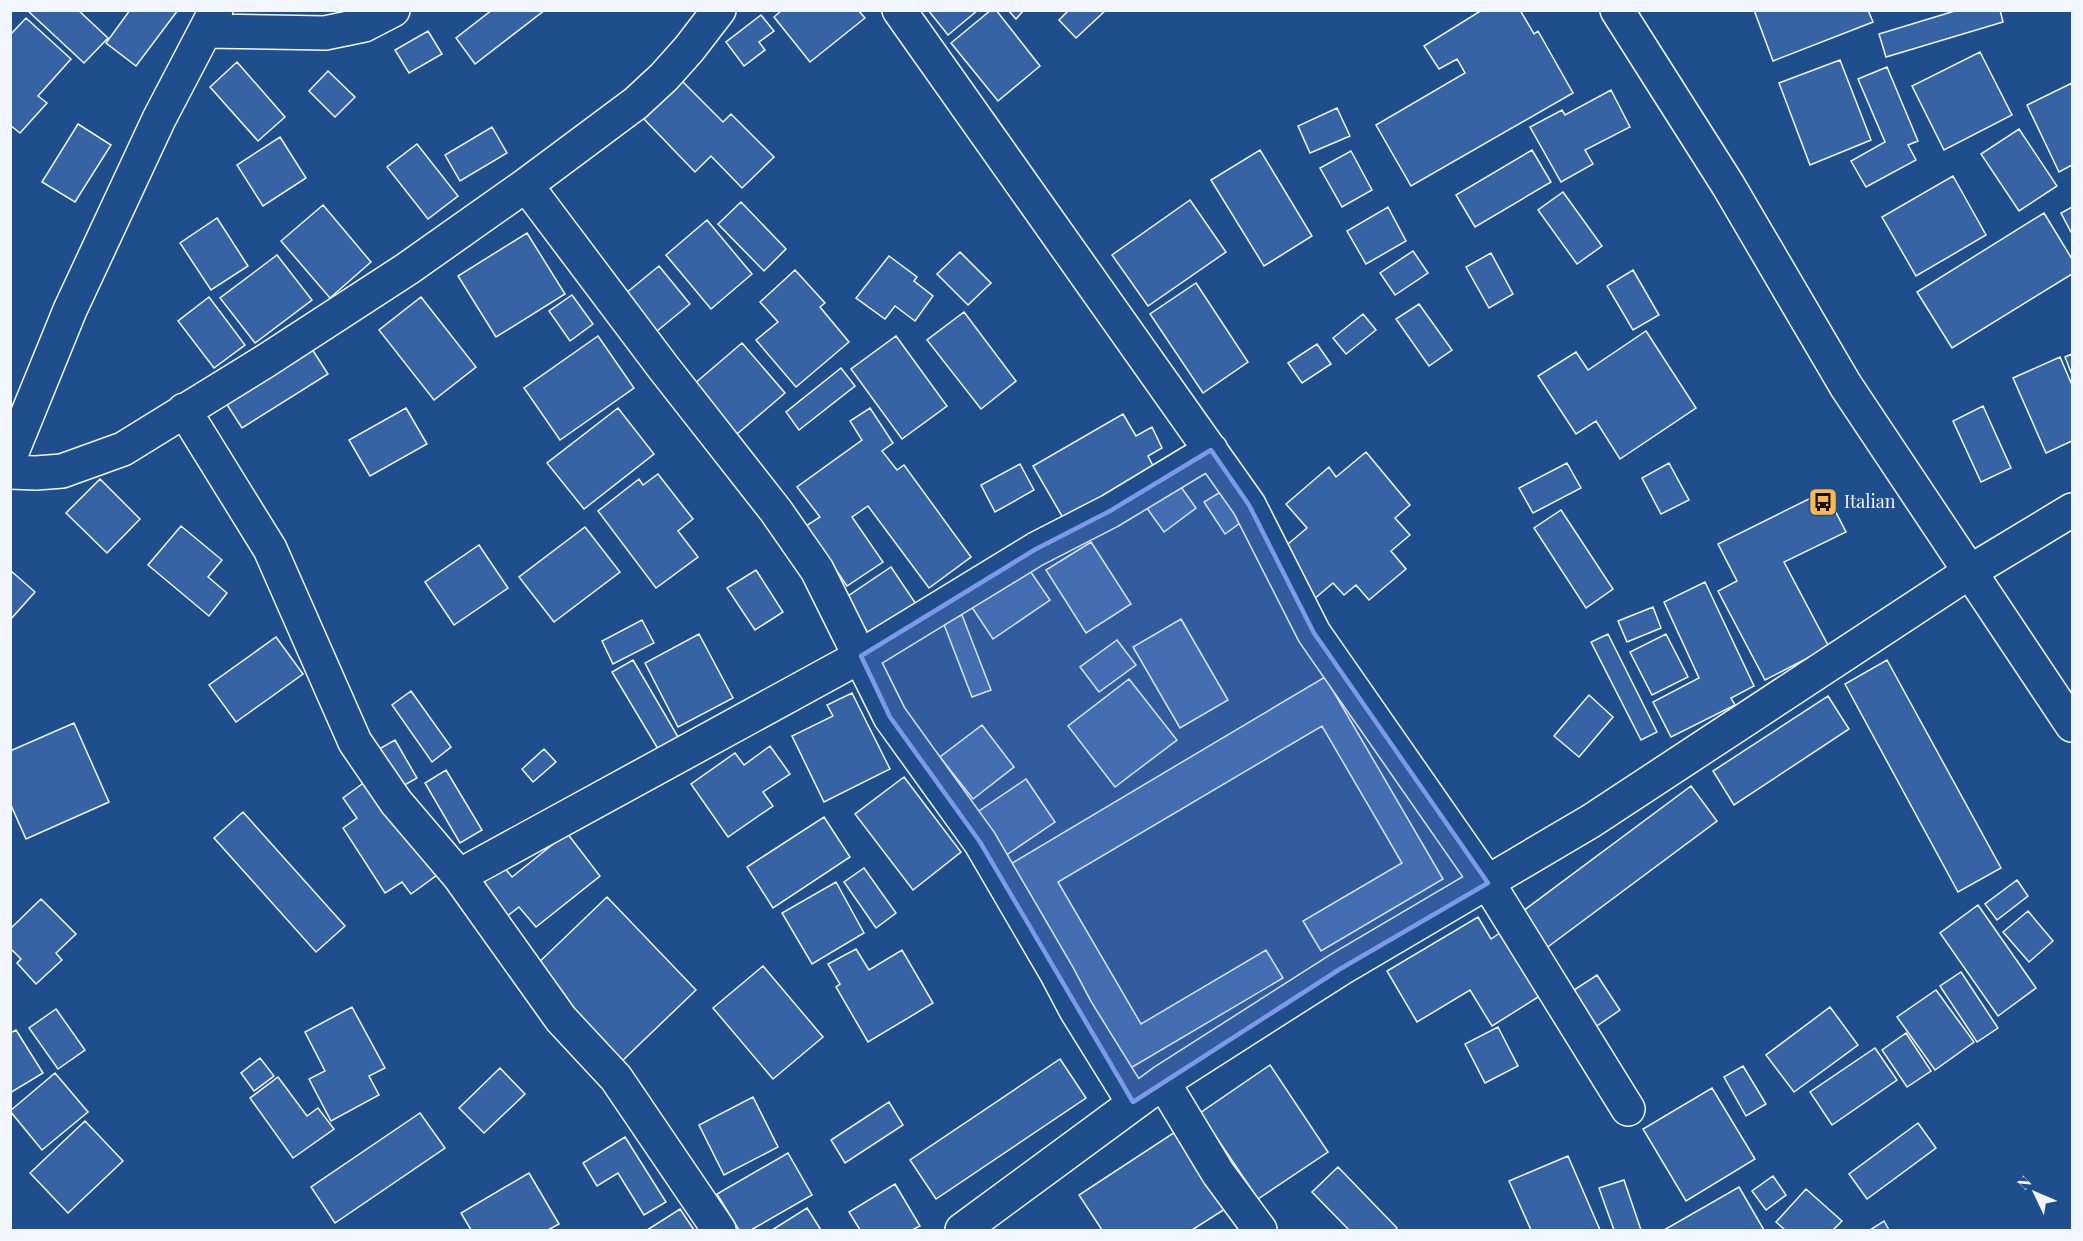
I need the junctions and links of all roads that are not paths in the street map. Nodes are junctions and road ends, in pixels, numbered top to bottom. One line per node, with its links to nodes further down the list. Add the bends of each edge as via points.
1 (393, 10): 5 (street, via 364,25 325,33)
2 (719, 10): 6 (street, via 689,49 636,103)
3 (899, 10): 8 (street)
4 (1617, 10): 12 (street, via 1728,185 1846,386)
5 (211, 21): 9 (street, via 159,119 70,310)
6 (526, 185): 7 (street, via 407,269); 13 (street, via 776,511 817,570)
7 (184, 411): 10 (street, via 123,449 62,471); 15 (street, via 270,549 355,742 396,802)
8 (1211, 450): 13 (street, via 1110,511 1035,549); 16 (street, via 1249,505 1314,633)
9 (10, 457)
10 (10, 472)
11 (2073, 510): 12 (street)
12 (1971, 571): 14 (street); 16 (street, via 1668,772)
13 (861, 656): 15 (street); 18 (street, via 890,717 980,842)
14 (2073, 725)
15 (459, 876): 20 (street, via 561,1019 616,1078)
16 (1488, 883): 17 (street, via 1340,969); 19 (street)
17 (1163, 1082): 18 (street); 22 (street, via 1218,1173)
18 (1133, 1102): 21 (street)
19 (1628, 1109)
20 (719, 1230)
21 (962, 1230)
22 (1260, 1230)

